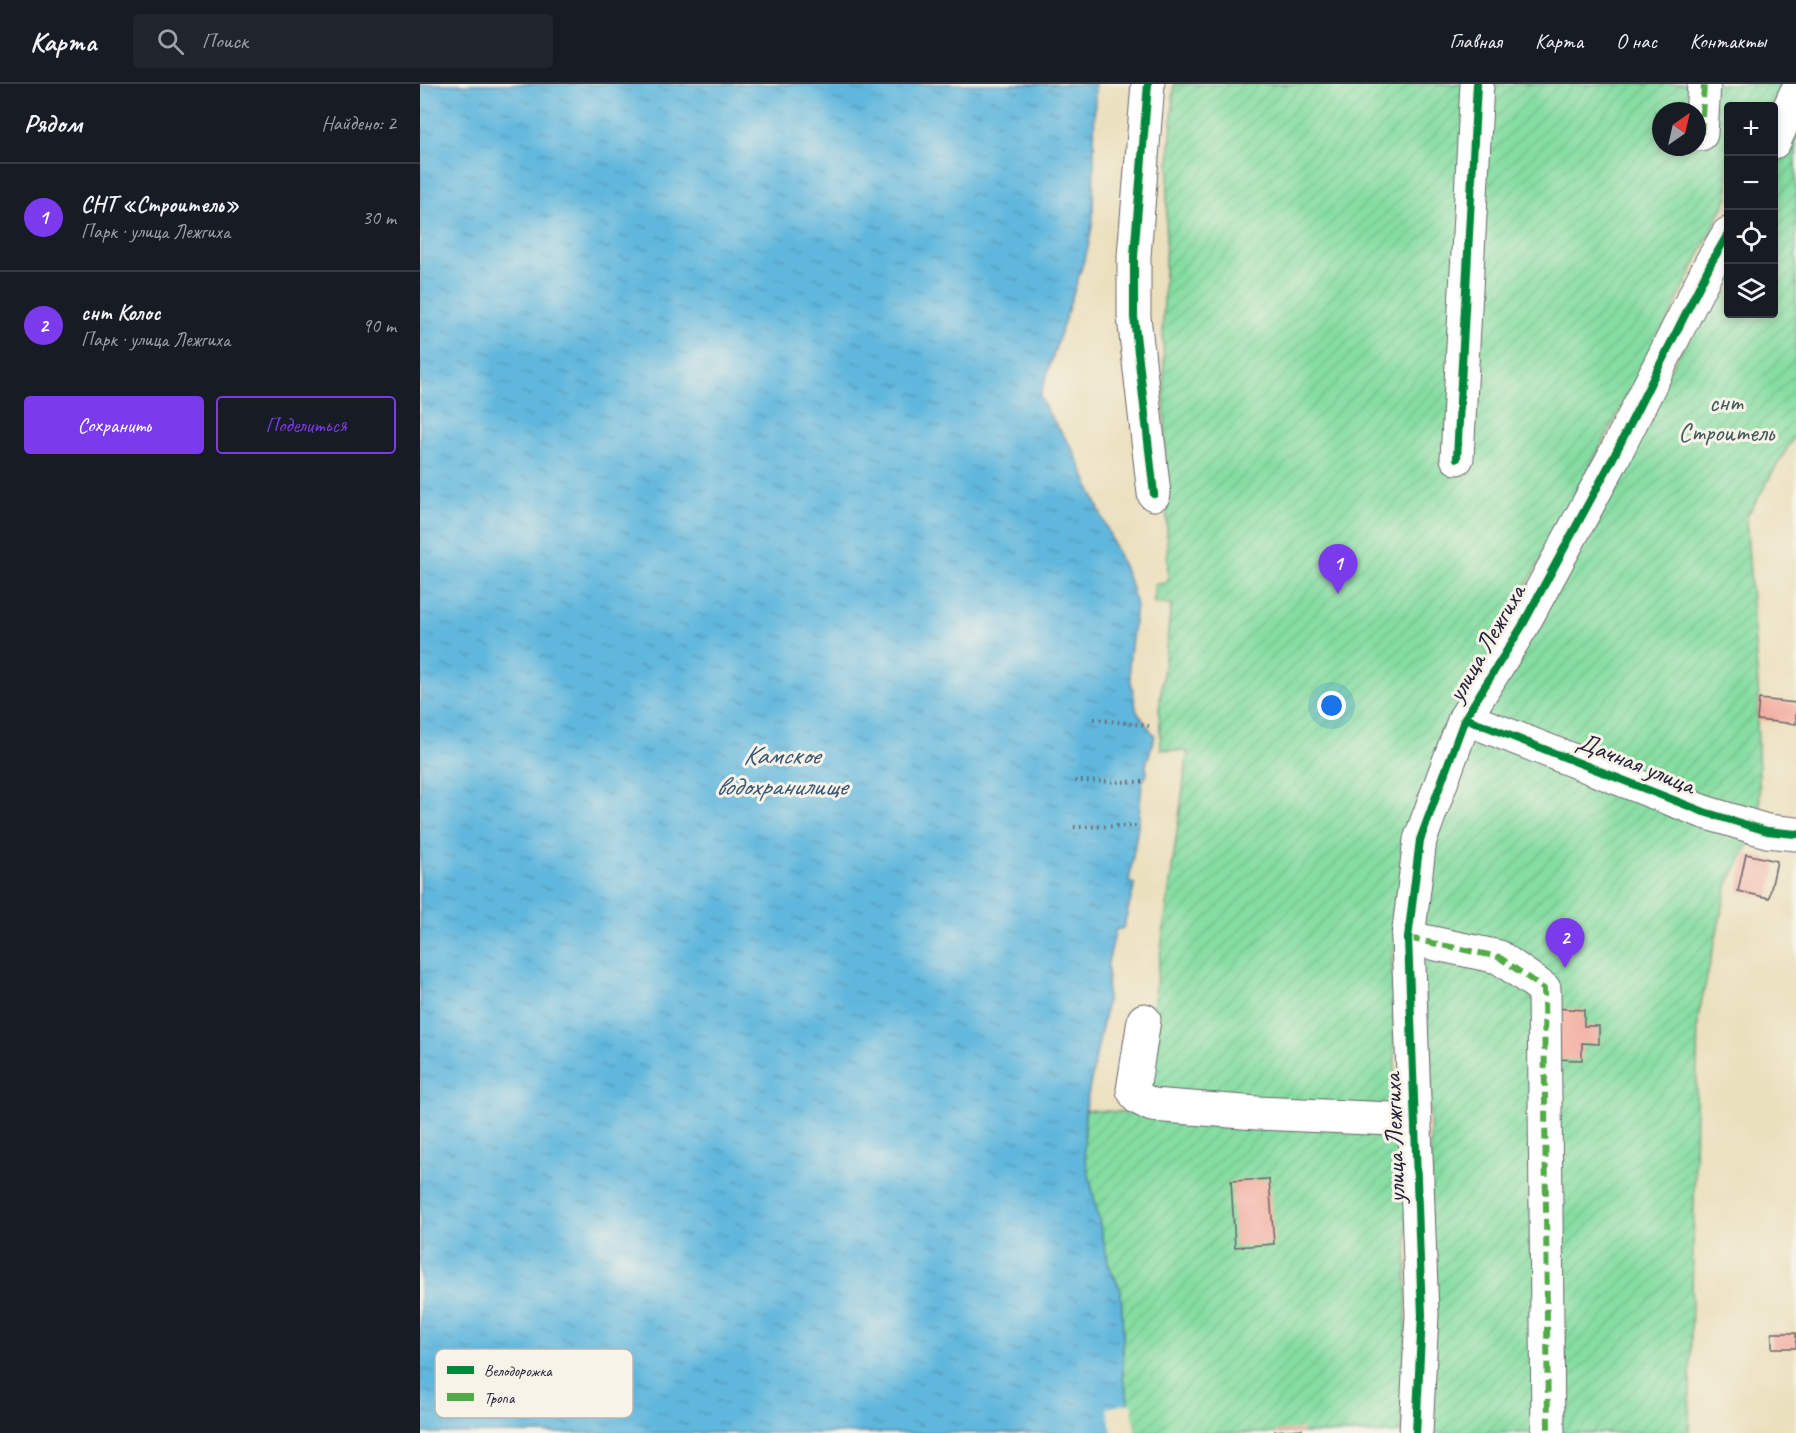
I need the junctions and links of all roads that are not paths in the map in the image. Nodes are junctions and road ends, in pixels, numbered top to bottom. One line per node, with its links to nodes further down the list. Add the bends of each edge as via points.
1 (1148, 84): 9 (street, via 1134,256 1134,317)
2 (1477, 84): 8 (street)
3 (1704, 84): 5 (street)
4 (1796, 93): 6 (street)
5 (1703, 102)
6 (1778, 131)
7 (1724, 241): 10 (street, улица Лежгиха, via 1522,626)
8 (1457, 458)
9 (1154, 494)
10 (1465, 718): 11 (street, Дачная улица, via 1704,812 1767,831); 12 (street, улица Лежгиха, via 1420,840)
11 (1796, 834)
12 (1408, 938): 14 (street, улица Лежгиха); 16 (street, via 1499,957 1544,989)
13 (1144, 1020): 14 (street, via 1133,1090 1138,1098 1152,1105)
14 (1414, 1120): 15 (street, улица Лежгиха, via 1422,1314)
15 (1416, 1433)
16 (1548, 1433)

